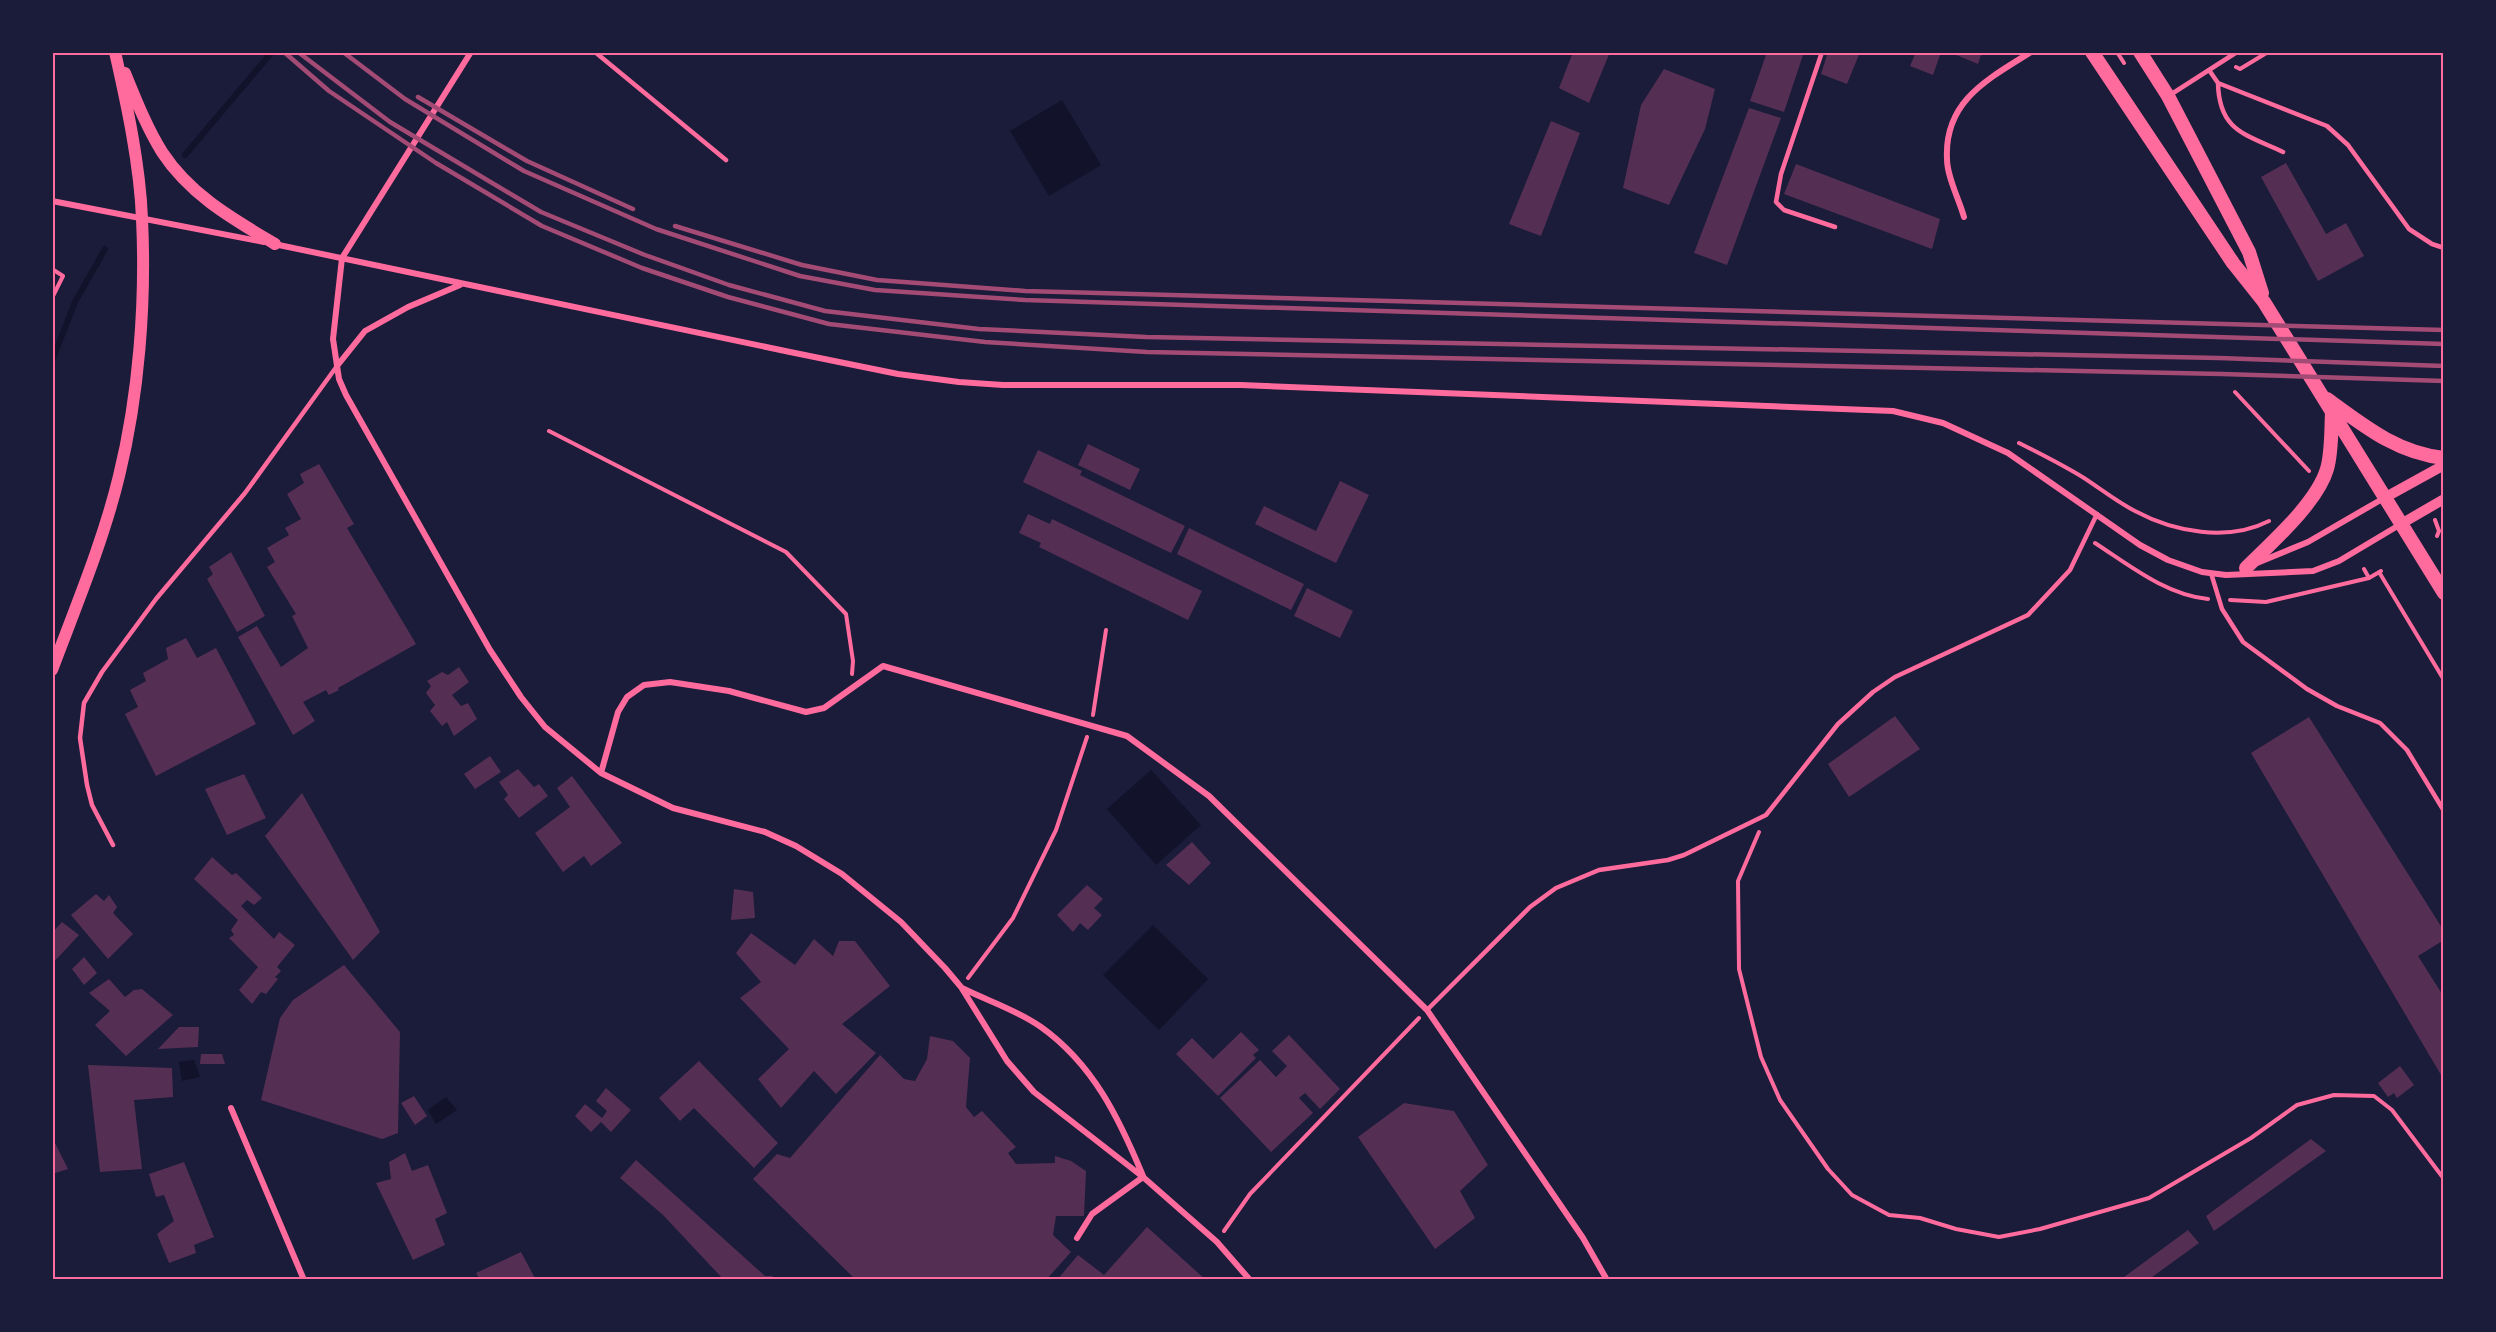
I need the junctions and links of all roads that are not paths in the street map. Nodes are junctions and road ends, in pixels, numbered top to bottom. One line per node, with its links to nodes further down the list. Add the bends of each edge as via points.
1 (471, 52): 20 (street)
2 (595, 52): 13 (lane)
3 (1822, 52): 17 (lane, via 1781,174 1776,202 1784,210)
4 (2031, 52): 16 (street, via 1977,86 1948,135 1946,161)
5 (2092, 52): 22 (main road, via 2233,263)
6 (2140, 52): 11 (main road)
7 (2237, 52): 9 (lane)
8 (115, 53): 15 (main road); 18 (main road, via 154,138 183,178 201,196)
9 (2209, 70): 10 (lane); 11 (lane)
10 (2218, 83): 12 (lane, via 2218,103 2234,129); 19 (lane, via 2327,126 2348,145 2409,229)
11 (2168, 96): 22 (main road, via 2249,252)
12 (2283, 152)
13 (726, 160)
14 (52, 201): 15 (street)
15 (142, 217): 18 (street); 36 (main road, via 133,411 104,529)
16 (1964, 217)
17 (1835, 227)
18 (275, 244): 20 (street)
19 (2444, 248)
20 (342, 258): 21 (street); 23 (street, via 333,339)
21 (460, 285): 23 (street, via 372,327); 30 (street, via 898,374 959,382 1253,386 1852,407 1918,415 1988,443)
22 (2264, 302): 24 (main road)
23 (337, 366): 37 (street, via 346,395 474,622 521,697 545,727); 39 (lane, via 245,493 150,608 84,703 80,738 87,785 92,805)
24 (2320, 395): 25 (main road); 26 (main road, via 2394,445)
25 (2332, 413): 28 (main road); 32 (main road, via 2328,466 2322,482)
26 (2444, 458)
27 (2444, 465): 28 (street)
28 (2386, 497): 31 (main road); 32 (street, via 2308,542)
29 (2444, 499): 31 (street)
30 (2097, 514): 33 (street, via 2168,560); 41 (lane, via 2070,570 2028,615 1894,678 1873,692 1838,724 1766,815 1684,855 1599,870 1556,888 1530,907)
31 (2401, 524): 34 (street, via 2339,561 2313,571); 35 (main road)
32 (2246, 568): 34 (street)
33 (2211, 573): 34 (street); 38 (lane, via 2222,609 2243,642 2337,706 2380,723 2407,750)
34 (2226, 575)
35 (2444, 593)
36 (52, 670)
37 (601, 773): 40 (street, via 673,808 765,832 796,846 842,874 901,922); 41 (street, via 618,712 627,697 644,685 670,682 729,691 806,712 824,708 876,668 888,667 1132,739 1209,796)
38 (2444, 812)
39 (112, 845)
40 (961, 987): 43 (street, via 1007,1061 1034,1092); 43 (street, via 1040,1026 1080,1061 1099,1085)
41 (1427, 1010): 47 (street, via 1583,1238)
42 (231, 1108): 45 (street)
43 (1143, 1177): 44 (street, via 1092,1214); 46 (street, via 1217,1242)
44 (1077, 1238)
45 (304, 1280)
46 (1250, 1280)
47 (1607, 1280)

